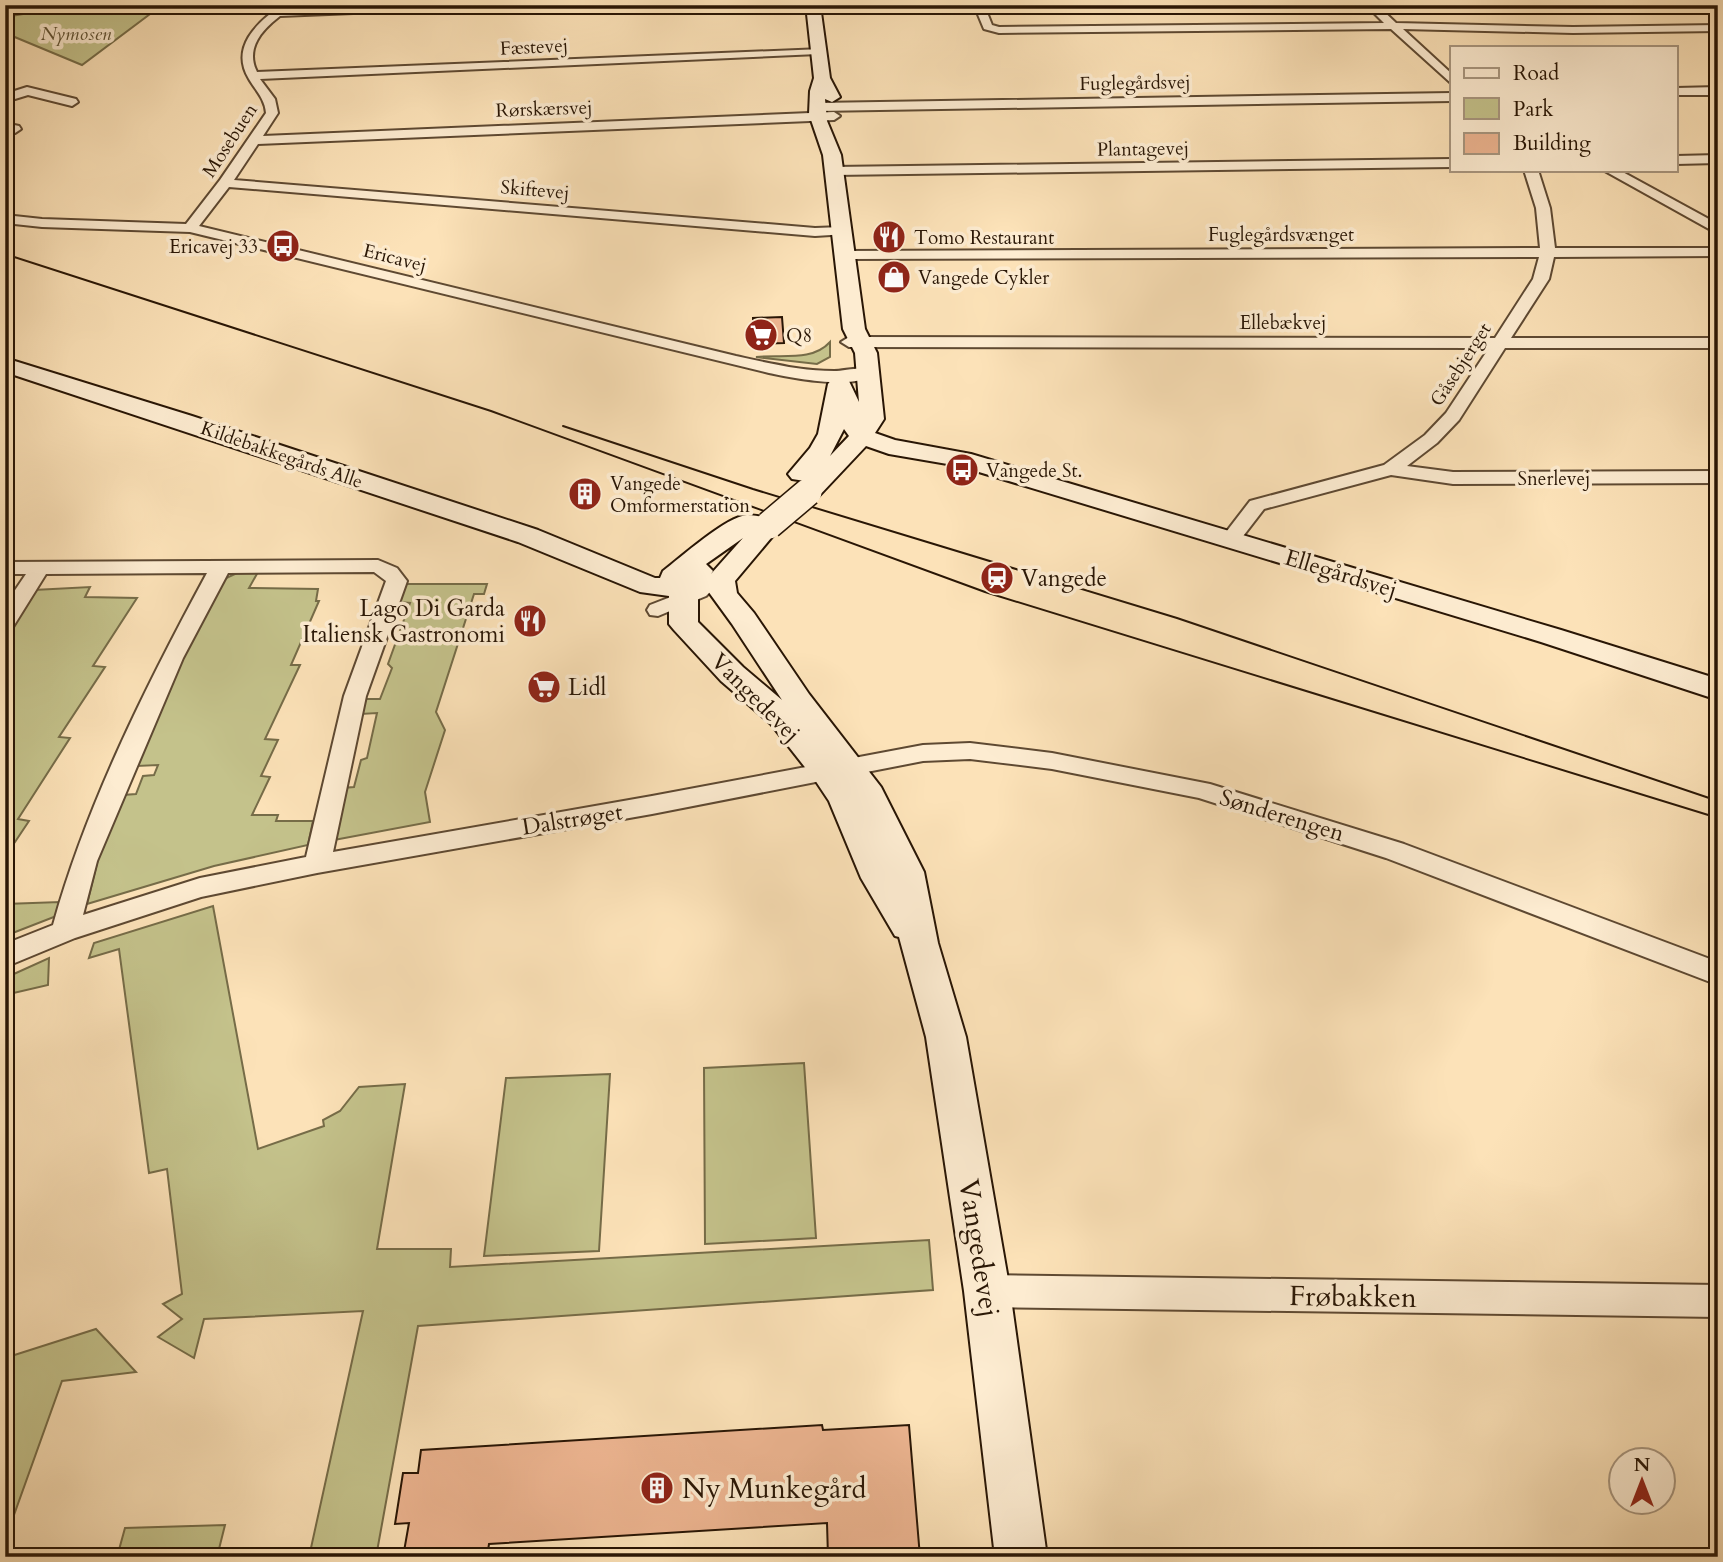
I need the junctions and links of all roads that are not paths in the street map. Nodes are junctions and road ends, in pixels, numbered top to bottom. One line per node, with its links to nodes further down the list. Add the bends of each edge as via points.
1 (289, 5): 6 (street, Mosebuen)
2 (476, 5): 6 (street)
3 (979, 5): 7 (street, via 988,27 999,30)
4 (1371, 5): 7 (street)
5 (812, 6): 9 (street)
6 (277, 13): 10 (street, Mosebuen, via 250,41 245,57)
7 (1393, 26): 8 (street); 11 (street)
8 (1718, 28)
9 (818, 51): 10 (street, Fæstevej); 17 (street, via 821,78 816,91)
10 (252, 76): 18 (street, Mosebuen, via 272,103 272,113)
11 (1450, 79)
12 (1718, 91): 13 (street)
13 (1678, 92)
14 (1450, 97): 17 (street, Fuglegårdsvej)
15 (5, 98): 16 (street, via 27,91)
16 (72, 102)
17 (826, 111): 18 (street, Rørskærsvej); 22 (street, via 821,132 830,146)
18 (255, 140): 25 (street, Mosebuen)
19 (1718, 159): 20 (street)
20 (1678, 160)
21 (1450, 163): 22 (street, Plantagevej)
22 (834, 171): 29 (street)
23 (1532, 172): 31 (street, Gåsebjerget, via 1543,208)
24 (1614, 172): 28 (street)
25 (225, 183): 27 (street, Mosebuen); 29 (street, Skiftevej)
26 (5, 219): 27 (street, Ericavej)
27 (190, 228): 38 (street, Ericavej, via 771,368)
28 (1718, 230)
29 (842, 231): 32 (street)
30 (1718, 252): 31 (street, Fuglegårdsvænget)
31 (1548, 253): 32 (street, Fuglegårdsvænget); 34 (street, Gåsebjerget, via 1541,279)
32 (845, 254): 33 (street)
33 (855, 338): 34 (street, Ellebækvej); 37 (street, via 866,352); 38 (street)
34 (1498, 344): 35 (street, Ellebækvej); 43 (street, Gåsebjerget, via 1453,416)
35 (1718, 344)
36 (5, 365): 52 (street, Kildebakkegårds Alle, via 558,547)
37 (867, 373): 38 (street, Ericavej); 39 (street)
38 (841, 377): 39 (street, via 854,424); 41 (street)
39 (867, 428): 40 (street, Ellegårdsvej); 41 (street); 42 (street); 45 (street)
40 (896, 440): 42 (street, Ellegårdsvej); 45 (street)
41 (825, 448): 45 (street)
42 (962, 459): 47 (street, Ellegårdsvej)
43 (1391, 469): 44 (street, Snerlevej, via 1453,478); 47 (street, Gåsebjerget, via 1257,505)
44 (1718, 477)
45 (803, 489): 46 (street, bridge)
46 (756, 522): 51 (street); 52 (street)
47 (1230, 540): 54 (street, Ellegårdsvej)
48 (221, 566): 50 (street); 57 (street, via 377,566 397,581 355,696); 58 (street, via 172,658 84,861)
49 (5, 568): 50 (street)
50 (40, 568): 53 (street)
51 (720, 580): 52 (street); 55 (street, Vangedevej, via 721,590)
52 (670, 595): 55 (street); 56 (street, Vangedevej, via 732,674)
53 (5, 622)
54 (1718, 690)
55 (798, 701): 56 (street, Vangedevej)
56 (839, 770): 57 (street, Dalstrøget); 60 (street, Sønderengen, via 923,753 970,751 1052,761 1201,790 1395,851); 61 (street, Vangedevej, via 867,854 919,943 946,1037)
57 (317, 864): 58 (street, Dalstrøget, via 200,888)
58 (65, 932): 59 (street, Dalstrøget)
59 (5, 956)
60 (1718, 974)
61 (987, 1291): 62 (street, Frøbakken); 63 (street, Vangedevej)
62 (1718, 1301)
63 (1021, 1557)

